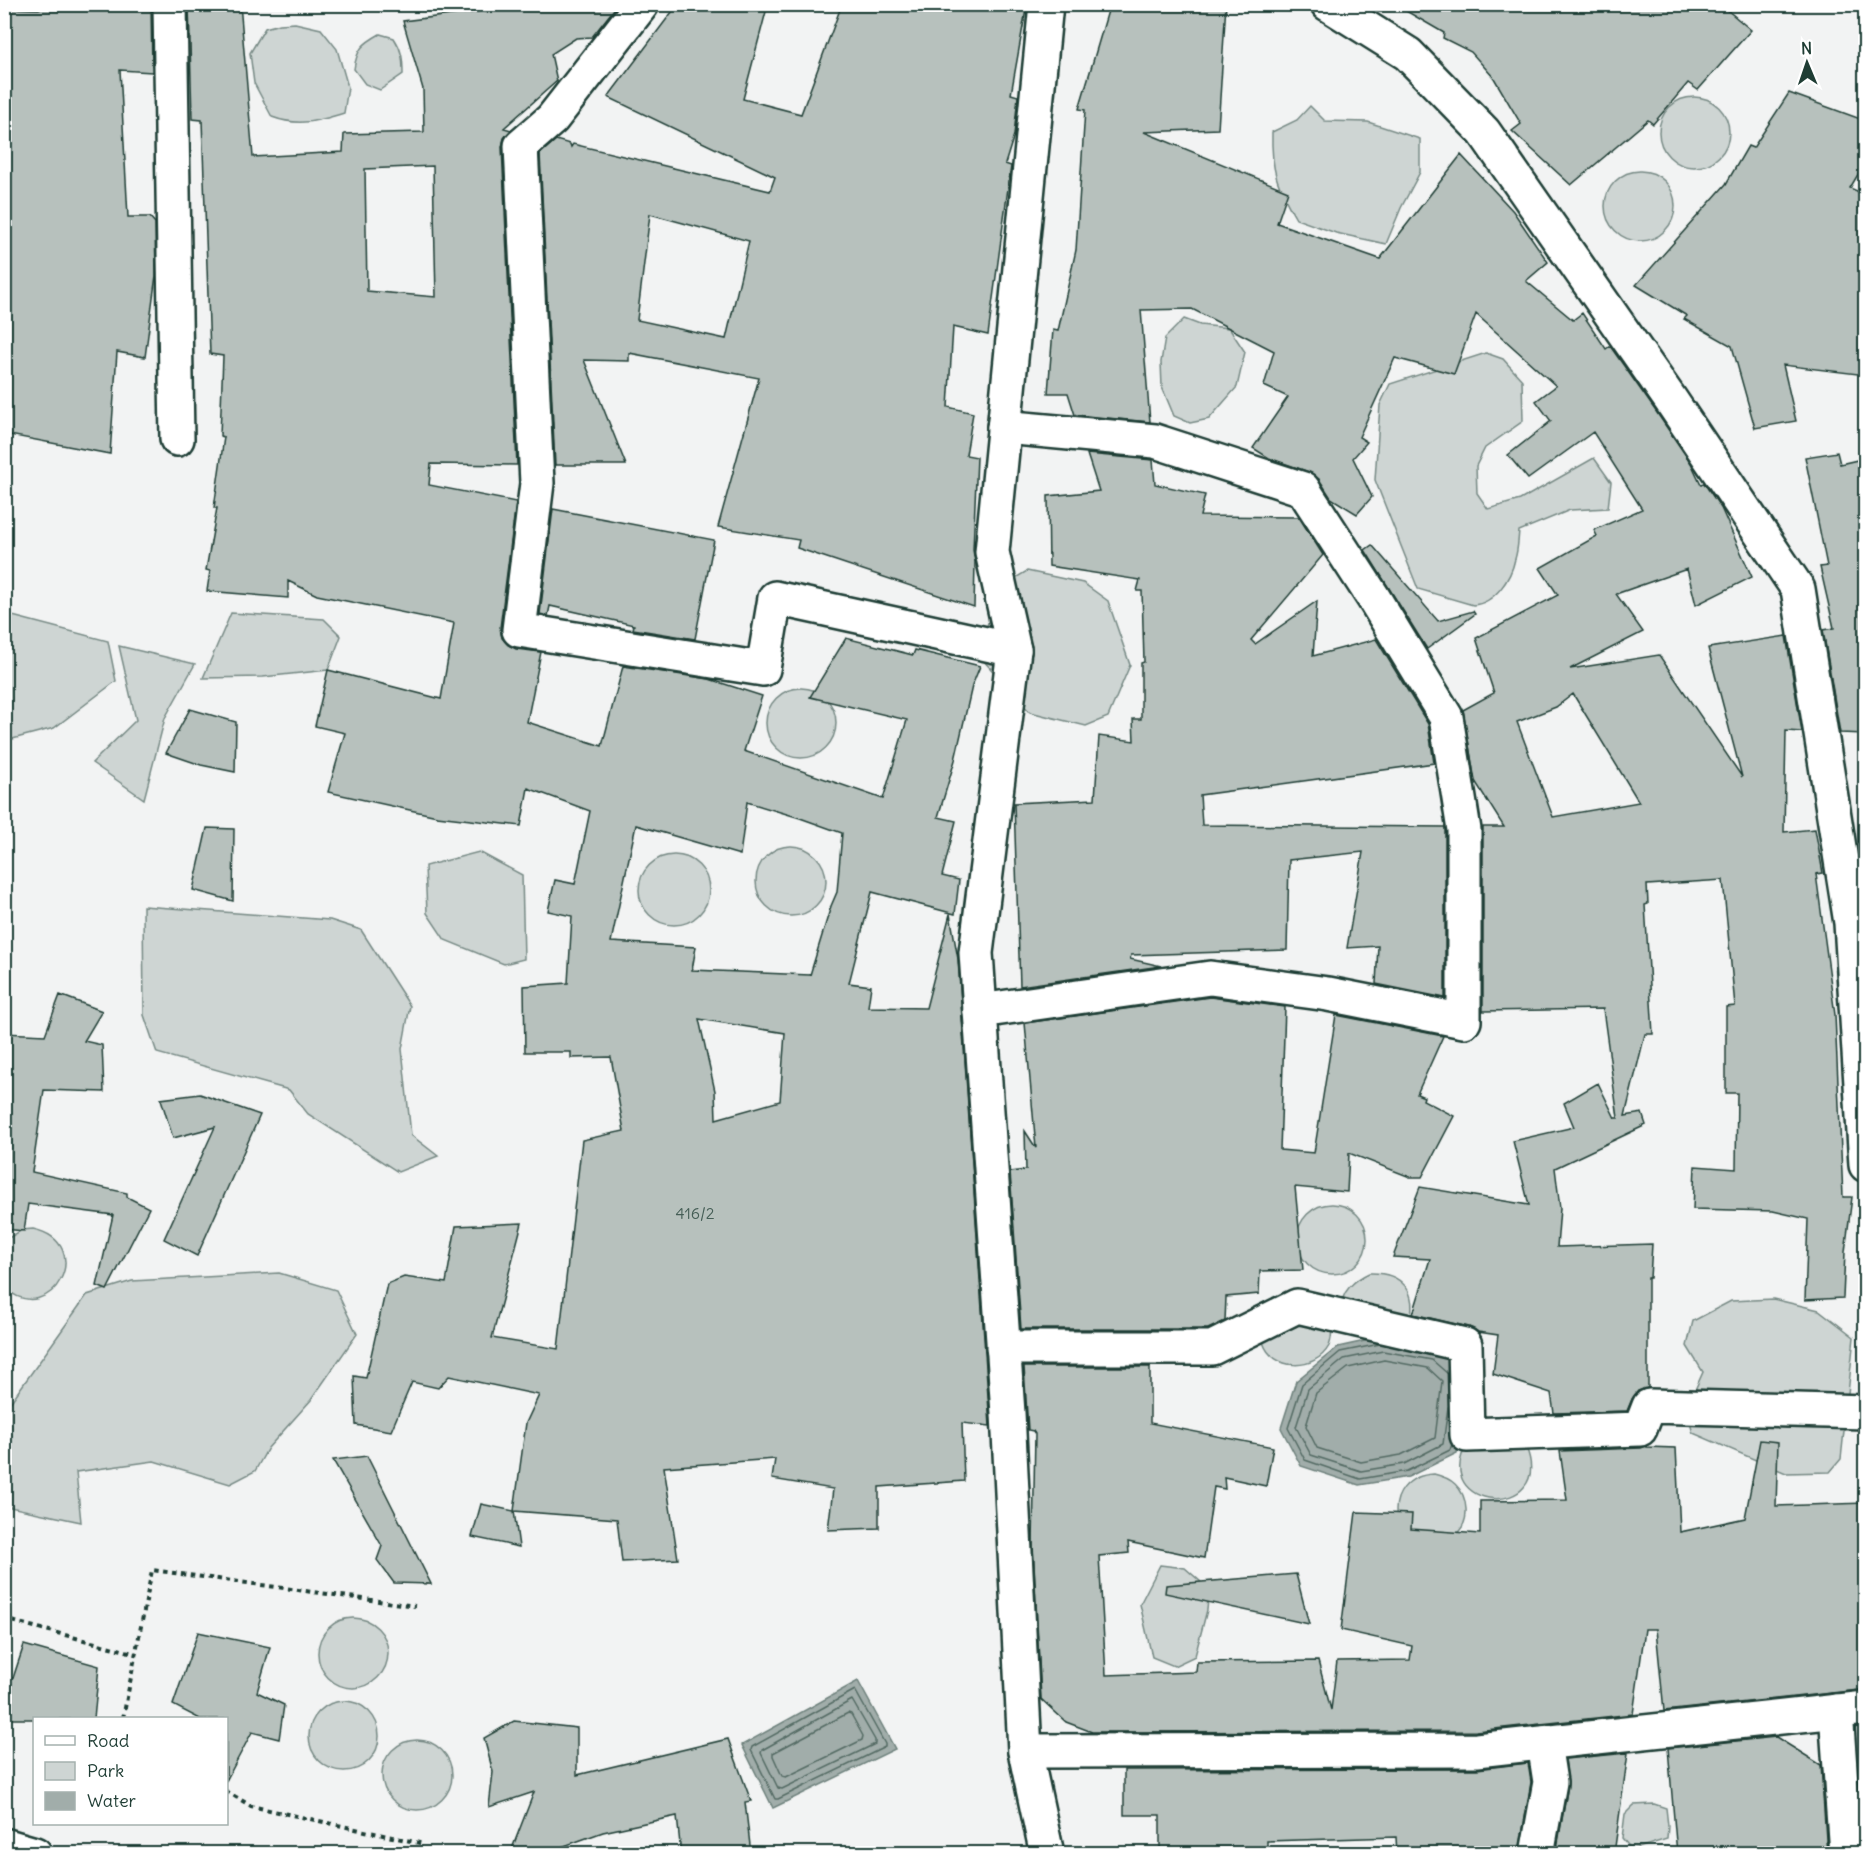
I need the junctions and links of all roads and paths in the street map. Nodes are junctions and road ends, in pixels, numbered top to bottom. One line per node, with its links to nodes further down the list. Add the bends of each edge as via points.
1 (170, 4): 6 (street)
2 (642, 4): 7 (street, via 552,119 521,146 537,483 519,630 763,669 775,598)
3 (1046, 4): 5 (street)
4 (1328, 4): 9 (street, via 1408,54 1484,132 1798,589 1851,923)
5 (1004, 427): 7 (street, via 992,552); 8 (street, via 1155,441 1303,489 1446,717 1464,830 1464,1021 1328,994 1210,978)
6 (177, 440)
7 (1014, 650): 8 (street, via 976,952)
8 (980, 1011): 10 (street)
9 (1866, 1165)
10 (1004, 1348): 11 (street, via 1212,1348 1298,1306 1465,1345 1467,1434 1640,1429 1649,1406); 18 (street)
11 (1866, 1412)
12 (415, 1606): 14 (path, via 152,1570)
13 (4, 1619): 14 (path)
14 (137, 1654): 16 (path)
15 (1851, 1710): 17 (street); 25 (street)
16 (123, 1717)
17 (1544, 1743): 18 (street, via 1477,1750); 24 (street, via 1550,1782)
18 (1025, 1751): 23 (street)
19 (228, 1792): 20 (path, via 251,1806)
20 (424, 1844)
21 (4, 1845): 22 (street)
22 (34, 1854)
23 (1047, 1854)
24 (1537, 1854)
25 (1846, 1854)

